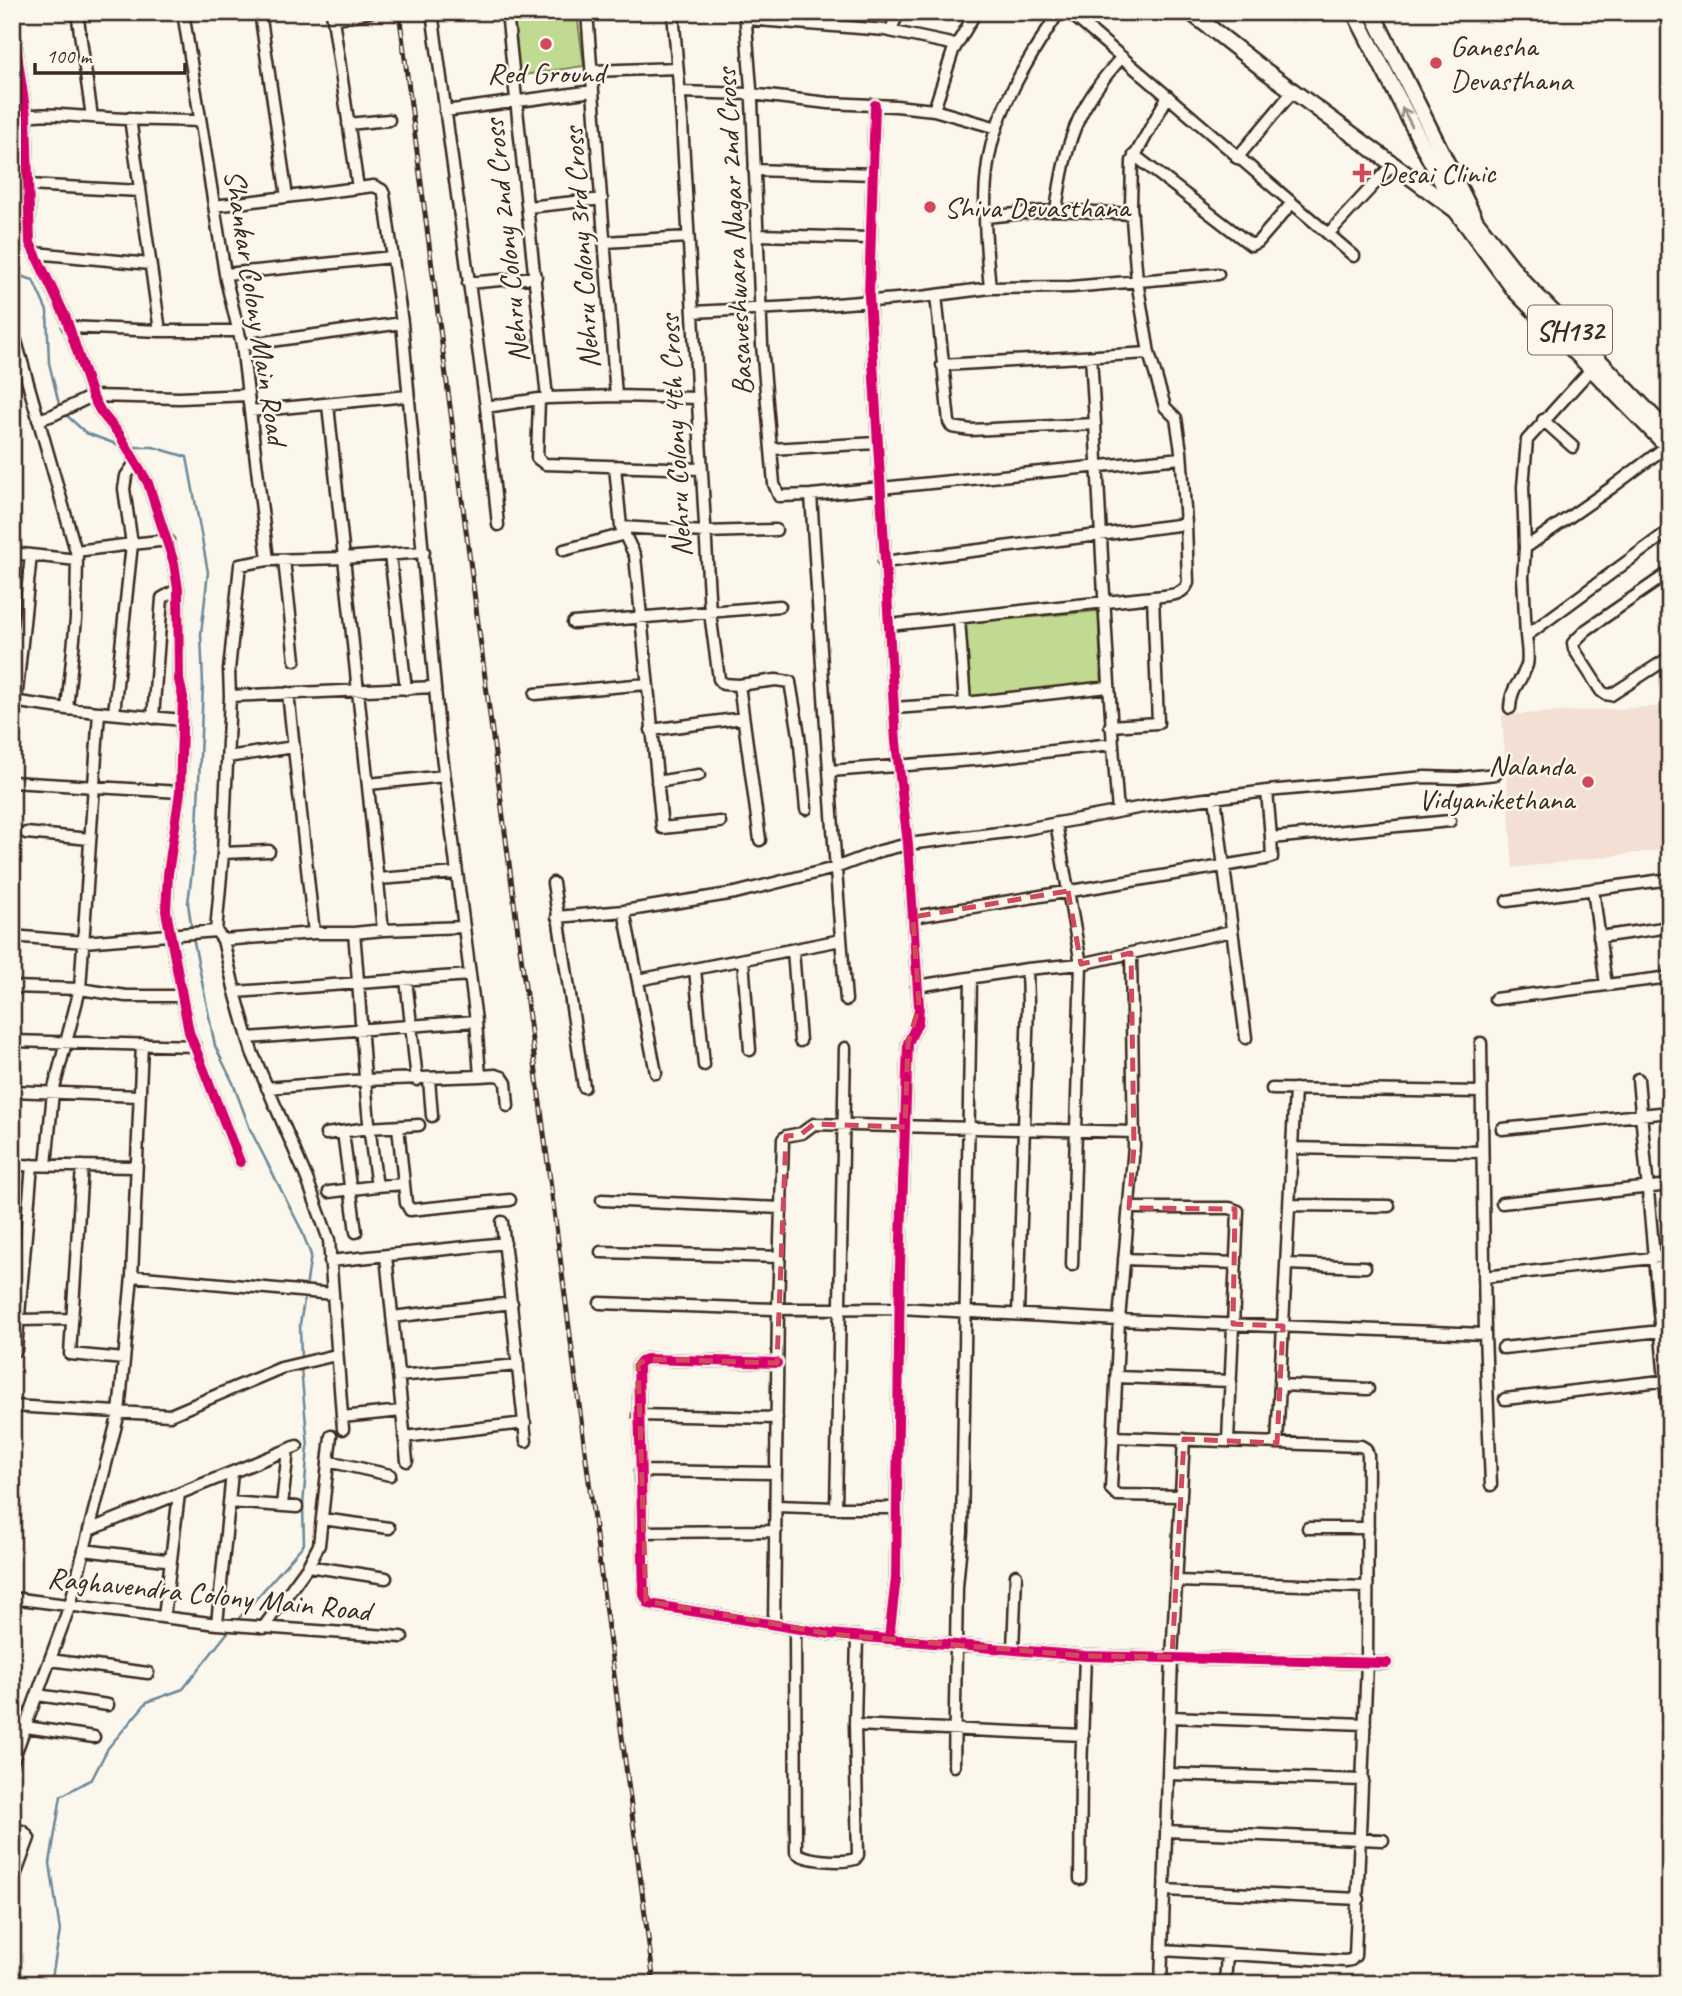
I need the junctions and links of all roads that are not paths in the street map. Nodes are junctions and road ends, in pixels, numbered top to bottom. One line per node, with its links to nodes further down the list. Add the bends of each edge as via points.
1 (77, 12): 34 (street)
2 (183, 12): 38 (street, Shankar Colony Main Road)
3 (260, 12): 50 (street)
4 (370, 12): 17 (street)
5 (432, 12): 32 (street)
6 (507, 12): 29 (street, Nehru Colony 2nd Cross)
7 (587, 12): 23 (street, Nehru Colony 3rd Cross)
8 (673, 12): 22 (street, Nehru Colony 4th Cross)
9 (899, 12): 19 (street)
10 (976, 12): 20 (street)
11 (1059, 12): 40 (street, via 1016,82)
12 (1069, 12): 21 (street)
13 (1189, 12): 24 (main road)
14 (1354, 12): 46 (main road, SH132, one-way to 14)
15 (1371, 12): 46 (main road, SH132)
16 (745, 15): 19 (street); 27 (street, Basaveshwara Nagar 2nd Cross)
17 (332, 16): 39 (street)
18 (12, 21): 33 (street)
19 (890, 31): 20 (street)
20 (956, 45): 31 (street)
21 (1122, 57): 28 (street); 55 (street, via 1076,120)
22 (677, 68): 23 (street); 26 (street, Nehru Colony 4th Cross)
23 (592, 71): 25 (street, Nehru Colony 3rd Cross)
24 (1294, 90): 42 (street); 43 (main road)
25 (593, 92): 29 (street); 51 (street, Nehru Colony 3rd Cross)
26 (679, 92): 27 (street); 62 (street, Nehru Colony 4th Cross)
27 (751, 94): 30 (street); 44 (street, Basaveshwara Nagar 2nd Cross)
28 (1168, 96): 41 (street); 42 (street)
29 (517, 102): 32 (street); 54 (street, Nehru Colony 2nd Cross)
30 (875, 105): 31 (street); 45 (street)
31 (934, 110): 40 (street)
32 (445, 111): 73 (street)
33 (26, 115): 34 (street); 36 (street); 47 (street)
34 (92, 117): 35 (street)
35 (130, 118): 38 (street); 49 (street)
36 (12, 119)
37 (389, 120): 39 (street)
38 (200, 121): 53 (street, Shankar Colony Main Road)
39 (348, 124): 48 (street)
40 (997, 128): 58 (street, via 988,165)
41 (1134, 155): 52 (street, via 1251,245); 57 (street)
42 (1237, 158): 52 (street)
43 (1392, 165): 56 (main road); 60 (street)
44 (754, 170): 45 (street); 61 (street, Basaveshwara Nagar 2nd Cross)
45 (873, 174): 63 (street)
46 (1444, 174): 56 (main road, SH132); 59 (main road, SH132)
47 (27, 186): 49 (street); 65 (street)
48 (358, 188): 50 (street); 67 (street, via 374,186 384,194)
49 (140, 191): 68 (street)
50 (287, 197): 53 (street)
51 (602, 199): 54 (street); 64 (street, Nehru Colony 3rd Cross)
52 (1292, 203): 60 (street)
53 (214, 205): 69 (street, Shankar Colony Main Road)
54 (528, 207): 71 (street, Nehru Colony 2nd Cross)
55 (1056, 210): 57 (street); 58 (street)
56 (1458, 212): 59 (main road); 87 (main road, SH132, via 1516,291)
57 (1132, 214): 72 (street)
58 (986, 216): 74 (street)
59 (1476, 221): 87 (main road, SH132)
60 (1329, 233): 66 (street)
61 (758, 235): 63 (street); 77 (street, Basaveshwara Nagar 2nd Cross)
62 (688, 237): 64 (street); 78 (street, Nehru Colony 4th Cross)
63 (870, 238): 76 (street)
64 (605, 243): 92 (street, Nehru Colony 3rd Cross)
65 (34, 253): 68 (street); 81 (street)
66 (1354, 256)
67 (392, 257): 69 (street); 79 (street)
68 (150, 264): 82 (street)
69 (226, 274): 83 (street, Shankar Colony Main Road)
70 (1218, 274): 72 (street)
71 (536, 277): 73 (street); 94 (street, Nehru Colony 2nd Cross)
72 (1137, 281): 74 (street); 85 (street)
73 (468, 284): 96 (street)
74 (990, 288): 75 (street)
75 (936, 295): 76 (street); 88 (street)
76 (869, 300): 77 (street); 101 (street)
77 (761, 309): 78 (street); 104 (street, Basaveshwara Nagar 2nd Cross)
78 (693, 312): 93 (street, Nehru Colony 4th Cross)
79 (402, 323): 84 (street); 91 (street)
80 (12, 327): 98 (street)
81 (68, 327): 82 (street); 90 (street)
82 (160, 331): 83 (street)
83 (238, 331): 84 (street, Shankar Colony Main Road)
84 (242, 345): 89 (street, Shankar Colony Main Road)
85 (1149, 353): 86 (street); 105 (street, via 1165,407 1176,418)
86 (1091, 357): 88 (street); 100 (street)
87 (1596, 364): 99 (street); 102 (main road, SH132)
88 (942, 365): 100 (street, via 952,428)
89 (247, 395): 90 (street); 97 (street, Shankar Colony Main Road)
90 (92, 396): 98 (street); 106 (street)
91 (408, 396): 95 (street); 123 (street)
92 (616, 396): 93 (street); 94 (street)
93 (698, 398): 109 (street, Nehru Colony 4th Cross)
94 (543, 399): 96 (street); 107 (street, Nehru Colony 2nd Cross, via 537,458 545,464)
95 (328, 405): 97 (street); 128 (street)
96 (486, 407): 113 (street)
97 (250, 411): 129 (street, Shankar Colony Main Road)
98 (38, 419): 126 (street)
99 (1544, 420): 103 (street); 121 (street, via 1527,440 1524,452)
100 (1096, 424): 108 (street)
101 (877, 443): 104 (street); 110 (street)
102 (1669, 443): 121 (street)
103 (1573, 447)
104 (771, 449): 111 (street, Basaveshwara Nagar 2nd Cross, via 779,496)
105 (1181, 458): 108 (street); 112 (street)
106 (134, 461): 119 (street, via 148,483); 120 (street, via 124,489)
107 (615, 467): 109 (street); 114 (street)
108 (1098, 467): 110 (street); 118 (street)
109 (700, 469): 117 (street, Nehru Colony 4th Cross)
110 (880, 488): 111 (street); 131 (street)
111 (811, 495): 170 (street)
112 (1186, 524): 118 (street); 134 (street, via 1185,590)
113 (498, 525)
114 (623, 530): 117 (street); 122 (street); 138 (street, via 635,556)
115 (776, 530): 117 (street)
116 (1670, 530): 142 (street)
117 (705, 532): 137 (street, Nehru Colony 4th Cross)
118 (1102, 534): 131 (street); 135 (street)
119 (167, 540): 120 (street); 133 (street)
120 (132, 544): 126 (street); 160 (street)
121 (1525, 548): 142 (street)
122 (564, 550)
123 (424, 552): 127 (street); 147 (street)
124 (12, 553): 125 (street)
125 (31, 555): 126 (street); 154 (street)
126 (77, 555): 158 (street)
127 (390, 555): 128 (street); 149 (street)
128 (344, 558): 130 (street); 150 (street)
129 (268, 560): 130 (street); 153 (street, via 240,565)
130 (284, 560): 144 (street)
131 (884, 562): 141 (street)
132 (1670, 572): 143 (street, via 1573,643 1601,691 1611,695)
133 (178, 589): 161 (street, via 162,598); 163 (street)
134 (1153, 597): 135 (street); 164 (street, via 1158,723)
135 (1103, 603): 139 (street); 148 (street)
136 (780, 606): 137 (street)
137 (710, 613): 138 (street); 146 (street, Nehru Colony 4th Cross, via 719,679 723,684)
138 (640, 619): 140 (street); 145 (street)
139 (959, 619): 141 (street); 155 (street)
140 (573, 623)
141 (889, 625): 156 (street)
142 (1526, 636): 157 (street, via 1528,664 1511,696)
143 (1670, 657)
144 (295, 660)
145 (646, 684): 152 (street); 165 (street)
146 (739, 685): 162 (street); 181 (street, via 790,682)
147 (435, 687): 149 (street); 173 (street)
148 (1108, 687): 155 (street); 164 (street)
149 (406, 689): 150 (street)
150 (356, 691): 151 (street); 176 (street)
151 (288, 693): 153 (street); 167 (street)
152 (535, 694)
153 (230, 696): 168 (street)
154 (14, 701): 158 (street)
155 (965, 703): 156 (street)
156 (894, 708): 169 (street)
157 (1510, 708)
158 (67, 709): 159 (street)
159 (99, 712): 160 (street); 177 (street)
160 (114, 713): 161 (street)
161 (153, 718): 163 (street)
162 (744, 718): 165 (street); 189 (street)
163 (182, 720): 179 (street)
164 (1110, 726): 166 (street)
165 (651, 730): 175 (street)
166 (1111, 744): 169 (street); 182 (street)
167 (294, 747): 168 (street); 210 (street)
168 (227, 757): 192 (street)
169 (899, 766): 170 (street); 190 (street)
170 (831, 771): 194 (street)
171 (1496, 774): 178 (street)
172 (699, 775): 175 (street)
173 (444, 776): 176 (street); 195 (street)
174 (12, 782): 177 (street)
175 (657, 782): 184 (street, via 662,828)
176 (369, 784): 196 (street)
177 (94, 786): 179 (street); 188 (street)
178 (1267, 791): 180 (street); 187 (street)
179 (180, 792): 213 (street, via 167,874)
180 (1216, 797): 182 (street); 193 (street)
181 (806, 809)
182 (1118, 811): 185 (street)
183 (1450, 821): 187 (street)
184 (720, 822)
185 (1056, 823): 190 (street); 200 (street)
186 (26, 833): 188 (street)
187 (1271, 838): 193 (street, via 1272,857)
188 (90, 839): 217 (street)
189 (760, 839)
190 (908, 844): 194 (street); 204 (street)
191 (269, 851): 192 (street)
192 (223, 853): 208 (street)
193 (1223, 866): 200 (street); 209 (street)
194 (835, 868): 202 (street, via 735,892); 216 (street)
195 (457, 873): 196 (street); 205 (street)
196 (378, 879): 207 (street)
197 (1670, 879): 199 (street)
198 (553, 883): 203 (street)
199 (1593, 889): 201 (street); 214 (street)
200 (1068, 891): 204 (street); 221 (street)
201 (1507, 901)
202 (624, 911): 203 (street); 228 (street)
203 (556, 917): 258 (street)
204 (913, 917): 231 (street)
205 (464, 927): 207 (street); 224 (street)
206 (1670, 927): 214 (street)
207 (383, 930): 211 (street)
208 (216, 931): 213 (street); 215 (street)
209 (1232, 931): 219 (street); 242 (street)
210 (314, 933): 211 (street); 215 (street)
211 (354, 933): 229 (street)
212 (12, 936): 217 (street)
213 (170, 936): 217 (street); 235 (street)
214 (1600, 937): 230 (street)
215 (223, 940): 234 (street)
216 (841, 940): 218 (street); 237 (street)
217 (83, 942): 233 (street)
218 (793, 950): 220 (street); 244 (street)
219 (1131, 953): 221 (street); 280 (street)
220 (743, 960): 222 (street); 250 (street)
221 (1081, 964): 223 (street); 278 (street)
222 (695, 969): 228 (street); 251 (street)
223 (1027, 969): 226 (street); 277 (street)
224 (470, 975): 227 (street); 238 (street)
225 (1670, 977): 230 (street)
226 (971, 978): 231 (street); 275 (street)
227 (406, 979): 229 (street); 239 (street)
228 (638, 980): 252 (street)
229 (358, 983): 234 (street); 240 (street)
230 (1606, 985): 236 (street)
231 (917, 986): 272 (street, via 918,1021 908,1043)
232 (12, 987): 233 (street)
233 (80, 989): 235 (street, via 126,996); 245 (street)
234 (235, 992): 241 (street)
235 (181, 996): 248 (street)
236 (1495, 999)
237 (846, 1000)
238 (476, 1021): 239 (street); 253 (street)
239 (410, 1026): 240 (street); 257 (street)
240 (363, 1030): 241 (street); 256 (street)
241 (248, 1038): 259 (street)
242 (1246, 1038)
243 (12, 1041): 245 (street)
244 (800, 1041)
245 (67, 1043): 247 (street); 263 (street)
246 (1480, 1043): 264 (street)
247 (142, 1044): 248 (street); 265 (street)
248 (195, 1046): 284 (street)
249 (845, 1048): 271 (street)
250 (750, 1050)
251 (704, 1065)
252 (656, 1073)
253 (480, 1076): 254 (street); 266 (street, via 502,1077)
254 (429, 1079): 257 (street); 268 (street)
255 (1638, 1079): 269 (street)
256 (364, 1080): 257 (street); 259 (street); 274 (street)
257 (417, 1080)
258 (584, 1087)
259 (267, 1088): 312 (street, via 307,1179 329,1240)
260 (1272, 1089): 261 (street)
261 (1295, 1089): 264 (street); 282 (street)
262 (12, 1091): 263 (street)
263 (53, 1092): 265 (street); 287 (street)
264 (1481, 1092): 283 (street)
265 (139, 1097): 289 (street)
266 (508, 1106)
267 (1670, 1112): 269 (street)
268 (432, 1116)
269 (1642, 1116): 276 (street); 293 (street)
270 (419, 1125): 273 (street)
271 (843, 1126): 272 (street); 301 (street, via 814,1124 783,1139); 322 (street)
272 (905, 1126): 275 (street); 323 (street)
273 (398, 1127): 274 (street); 290 (street)
274 (368, 1128): 279 (street); 292 (street)
275 (969, 1129): 277 (street); 325 (street)
276 (1502, 1129)
277 (1024, 1131): 278 (street); 326 (street)
278 (1076, 1131): 280 (street); 315 (street)
279 (343, 1132): 281 (street); 294 (street)
280 (1134, 1132): 302 (street)
281 (326, 1134)
282 (1292, 1148): 283 (street); 299 (street)
283 (1482, 1152): 318 (street)
284 (240, 1162)
285 (12, 1165): 286 (street)
286 (32, 1165): 287 (street); 329 (street)
287 (46, 1165): 288 (street)
288 (82, 1166): 289 (street); 328 (street)
289 (135, 1167): 317 (street)
290 (404, 1184): 292 (street); 296 (street, via 410,1210)
291 (1670, 1185): 293 (street)
292 (377, 1186): 294 (street)
293 (1648, 1187): 298 (street); 310 (street)
294 (349, 1189): 295 (street); 304 (street)
295 (329, 1192)
296 (510, 1200)
297 (602, 1200): 301 (street)
298 (1502, 1203)
299 (1290, 1205): 300 (street); 314 (street)
300 (1389, 1206)
301 (780, 1208): 308 (street)
302 (1129, 1208): 311 (street); 313 (street, via 1235,1209)
303 (502, 1222): 305 (street)
304 (356, 1232)
305 (505, 1243): 307 (street); 320 (street)
306 (601, 1252): 308 (street)
307 (386, 1256): 312 (street); 327 (street)
308 (779, 1256): 324 (street)
309 (1670, 1256): 310 (street)
310 (1656, 1257): 318 (street); 333 (street)
311 (1124, 1259): 313 (street); 330 (street)
312 (330, 1261): 319 (street)
313 (1236, 1263): 331 (street)
314 (1287, 1264): 316 (street); 332 (street)
315 (1072, 1265)
316 (1365, 1267)
317 (132, 1276): 319 (street); 338 (street)
318 (1484, 1277): 334 (street)
319 (333, 1294): 337 (street)
320 (512, 1303): 327 (street); 340 (street)
321 (600, 1303): 324 (street)
322 (838, 1307): 323 (street); 324 (street); 377 (street)
323 (899, 1308): 325 (street); 378 (street)
324 (778, 1310): 339 (street)
325 (964, 1311): 326 (street); 403 (street)
326 (1018, 1314): 330 (street)
327 (392, 1317): 341 (street)
328 (72, 1319): 329 (street); 338 (street, via 70,1354)
329 (19, 1320): 336 (street, via 16,1350)
330 (1119, 1320): 331 (street); 342 (street)
331 (1233, 1324): 332 (street); 344 (street)
332 (1283, 1326): 334 (street); 345 (street)
333 (1666, 1331): 335 (street); 343 (street)
334 (1485, 1334): 370 (street)
335 (1503, 1348)
336 (12, 1350)
337 (336, 1355): 350 (street, via 281,1368 170,1415); 352 (street)
338 (124, 1359): 350 (street)
339 (778, 1363): 351 (street, via 646,1359 636,1371); 353 (street)
340 (518, 1365): 341 (street); 354 (street)
341 (398, 1376): 349 (street)
342 (1116, 1377): 344 (street); 359 (street)
343 (1668, 1380): 347 (street); 357 (street)
344 (1231, 1381): 362 (street)
345 (1280, 1385): 346 (street); 363 (street)
346 (1368, 1388)
347 (1505, 1399)
348 (12, 1406): 350 (street)
349 (401, 1411): 352 (street); 358 (street)
350 (119, 1413): 383 (street)
351 (638, 1415): 353 (street); 366 (street)
352 (342, 1417): 355 (street)
353 (777, 1418): 368 (street)
354 (524, 1423): 358 (street); 361 (street)
355 (343, 1429)
356 (331, 1436): 364 (street)
357 (1670, 1436)
358 (404, 1437): 365 (street)
359 (1113, 1437): 360 (street); 372 (street, via 1113,1493)
360 (1184, 1439): 362 (street); 372 (street)
361 (526, 1441)
362 (1228, 1441): 363 (street)
363 (1277, 1443): 382 (street, via 1366,1449)
364 (328, 1461): 369 (street); 379 (street)
365 (407, 1461)
366 (640, 1471): 368 (street); 385 (street)
367 (232, 1473): 371 (street); 373 (street); 374 (street, via 293,1448)
368 (776, 1473): 375 (street)
369 (390, 1475)
370 (1491, 1485)
371 (179, 1494): 383 (street); 387 (street)
372 (1181, 1496): 391 (street)
373 (229, 1502): 374 (street); 396 (street)
374 (282, 1505): 376 (street)
375 (776, 1506): 377 (street); 384 (street)
376 (297, 1507)
377 (836, 1508): 378 (street)
378 (897, 1508): 402 (street)
379 (323, 1519): 380 (street); 388 (street, via 319,1545)
380 (389, 1528)
381 (1308, 1528): 382 (street)
382 (1368, 1528): 392 (street)
383 (89, 1531): 386 (street)
384 (775, 1531): 385 (street); 397 (street)
385 (642, 1532): 397 (street, via 644,1595 649,1604)
386 (84, 1550): 387 (street); 394 (street)
387 (171, 1557): 395 (street)
388 (308, 1566): 390 (street); 398 (street)
389 (1016, 1575): 404 (street)
390 (386, 1578)
391 (1176, 1581): 392 (street); 406 (street)
392 (1367, 1587): 408 (street)
393 (12, 1598): 394 (street, Raghavendra Colony Main Road)
394 (70, 1605): 395 (street, Raghavendra Colony Main Road); 407 (street)
395 (164, 1617): 396 (street, Raghavendra Colony Main Road)
396 (217, 1624): 398 (street, Raghavendra Colony Main Road)
397 (774, 1625): 399 (street)
398 (263, 1628): 401 (street, Raghavendra Colony Main Road)
399 (795, 1629): 400 (street); 414 (street, via 796,1852 803,1858 845,1861 858,1854)
400 (857, 1636): 402 (street); 414 (street)
401 (402, 1637)
402 (889, 1638): 403 (street)
403 (956, 1644): 404 (street); 417 (street)
404 (1013, 1649): 405 (street)
405 (1085, 1656): 406 (street); 418 (street)
406 (1172, 1657): 408 (street); 413 (street)
407 (50, 1660): 410 (street); 411 (street)
408 (1367, 1662): 409 (street); 415 (street)
409 (1387, 1663)
410 (148, 1673)
411 (37, 1695): 412 (street); 416 (street)
412 (108, 1705)
413 (1170, 1717): 415 (street); 422 (street)
414 (855, 1724): 417 (street)
415 (1365, 1724): 423 (street)
416 (26, 1727): 419 (street); 420 (street)
417 (954, 1727): 418 (street); 421 (street)
418 (1083, 1735): 428 (street)
419 (94, 1737)
420 (12, 1763)
421 (954, 1766)
422 (1168, 1774): 423 (street); 425 (street)
423 (1363, 1780): 426 (street)
424 (12, 1831): 429 (street, via 23,1831 29,1839)
425 (1166, 1831): 426 (street); 430 (street)
426 (1361, 1839): 427 (street); 431 (street)
427 (1383, 1840)
428 (1080, 1879)
429 (12, 1884)
430 (1164, 1890): 431 (street); 432 (street)
431 (1359, 1899): 433 (street, via 1357,1950 1351,1960)
432 (1162, 1950): 433 (street); 434 (street)
433 (1227, 1954): 435 (street)
434 (1161, 1984)
435 (1225, 1984)

